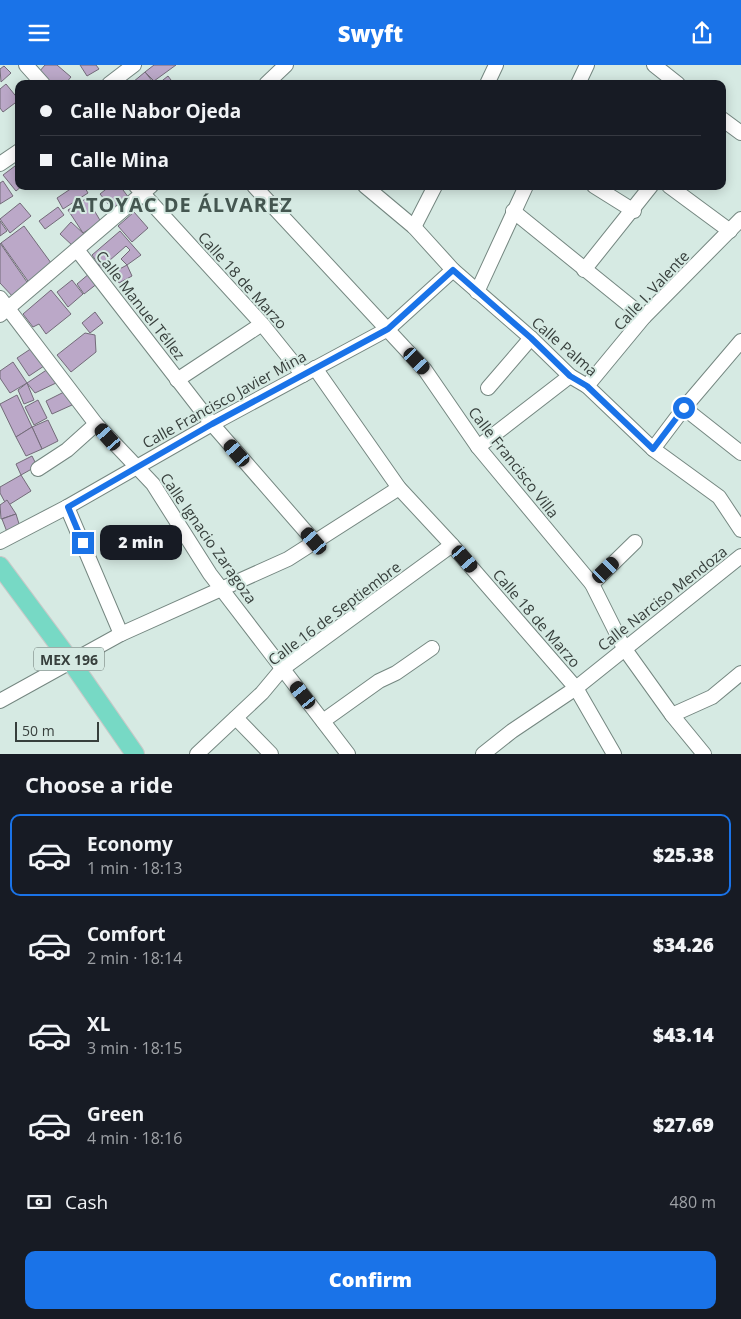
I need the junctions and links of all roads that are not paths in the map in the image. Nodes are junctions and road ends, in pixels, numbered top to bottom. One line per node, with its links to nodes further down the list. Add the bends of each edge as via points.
1 (26, 65): 7 (street)
2 (134, 65): 8 (street)
3 (286, 65): 9 (street)
4 (496, 65): 10 (street)
5 (588, 65): 11 (street)
6 (654, 65): 12 (street)
7 (39, 80)
8 (114, 80)
9 (270, 80)
10 (489, 80)
11 (580, 80)
12 (673, 80)
13 (726, 122): 14 (street)
14 (741, 133)
15 (15, 154): 16 (street)
16 (0, 164)
17 (142, 190): 31 (street)
18 (144, 190): 37 (street, Calle 18 de Marzo)
19 (258, 190): 38 (street, Calle Francisco Villa)
20 (370, 190): 29 (street, Calle Palma)
21 (434, 190): 29 (street)
22 (524, 190): 26 (street)
23 (600, 190): 27 (street)
24 (649, 190): 27 (street)
25 (674, 190): 30 (street)
26 (513, 211): 33 (street); 34 (street)
27 (634, 211): 33 (street)
28 (741, 219): 30 (street, Calle I. Valente)
29 (414, 227): 32 (street, Calle Palma)
30 (730, 231): 36 (street, Calle I. Valente)
31 (78, 251): 35 (street); 44 (street, Calle Manuel Téllez)
32 (453, 270): 34 (street, Calle Palma); 38 (street, Calle Francisco Javier Mina)
33 (584, 270): 36 (street)
34 (477, 292): 39 (street, Calle Palma)
35 (3, 307): 48 (street, Calle Ignacio Zaragoza)
36 (644, 317): 45 (street, Calle I. Valente)
37 (262, 324): 42 (street, Calle 18 de Marzo); 44 (street, Calle Manuel Téllez)
38 (388, 329): 41 (street, Calle Francisco Javier Mina); 50 (street, Calle Francisco Villa, via 425,370)
39 (531, 338): 43 (street, Calle Palma); 46 (street)
40 (741, 341): 47 (street)
41 (316, 368): 42 (street, Calle Francisco Javier Mina); 55 (street, Calle 18 de Marzo)
42 (303, 375): 49 (street, Calle Francisco Javier Mina)
43 (570, 376): 45 (street, Calle Palma); 50 (street)
44 (177, 380): 49 (street, Calle Manuel Téllez)
45 (587, 386): 51 (street, Calle Palma)
46 (488, 388)
47 (684, 408): 51 (street); 52 (street)
48 (96, 424): 53 (street, Calle Ignacio Zaragoza); 54 (street, via 67,450)
49 (212, 424): 53 (street, Calle Francisco Javier Mina); 58 (street, Calle Manuel Téllez)
50 (478, 447): 64 (street, Calle Francisco Villa)
51 (653, 449): 57 (street, Calle Palma, via 719,497)
52 (741, 453)
53 (135, 467): 56 (street, Calle Francisco Javier Mina); 65 (street, Calle Ignacio Zaragoza, via 153,484)
54 (38, 469)
55 (399, 488): 58 (street); 61 (street, Calle 18 de Marzo)
56 (68, 507): 59 (street, Calle Francisco Javier Mina); 66 (street)
57 (741, 530)
58 (314, 541): 65 (street, via 288,559)
59 (0, 542)
60 (635, 542): 64 (street)
61 (452, 545): 70 (street, Calle 16 de Septiembre); 72 (street, Calle 18 de Marzo)
62 (741, 556): 68 (street, Calle Narciso Mendoza)
63 (0, 566): 69 (main road, MEX 196)
64 (592, 583): 68 (street, Calle Francisco Villa)
65 (222, 588): 66 (street); 70 (street, Calle Ignacio Zaragoza)
66 (121, 634): 69 (street)
67 (432, 647): 76 (street)
68 (624, 648): 72 (street, Calle Narciso Mendoza); 74 (street, Calle Francisco Villa)
69 (72, 663): 73 (street); 79 (main road, MEX 196)
70 (282, 669): 75 (street, Calle 16 de Septiembre); 76 (street, Calle Ignacio Zaragoza)
71 (741, 673): 74 (street, via 712,697)
72 (576, 688): 78 (street, Calle 18 de Marzo); 82 (street, Calle Narciso Mendoza)
73 (0, 701)
74 (672, 715): 83 (street, Calle Francisco Villa)
75 (236, 718): 77 (street, Calle 16 de Septiembre); 80 (street)
76 (323, 721): 81 (street, Calle Ignacio Zaragoza)
77 (202, 752)
78 (609, 752)
79 (135, 754)
80 (271, 754)
81 (348, 754)
82 (483, 754)
83 (704, 754)

